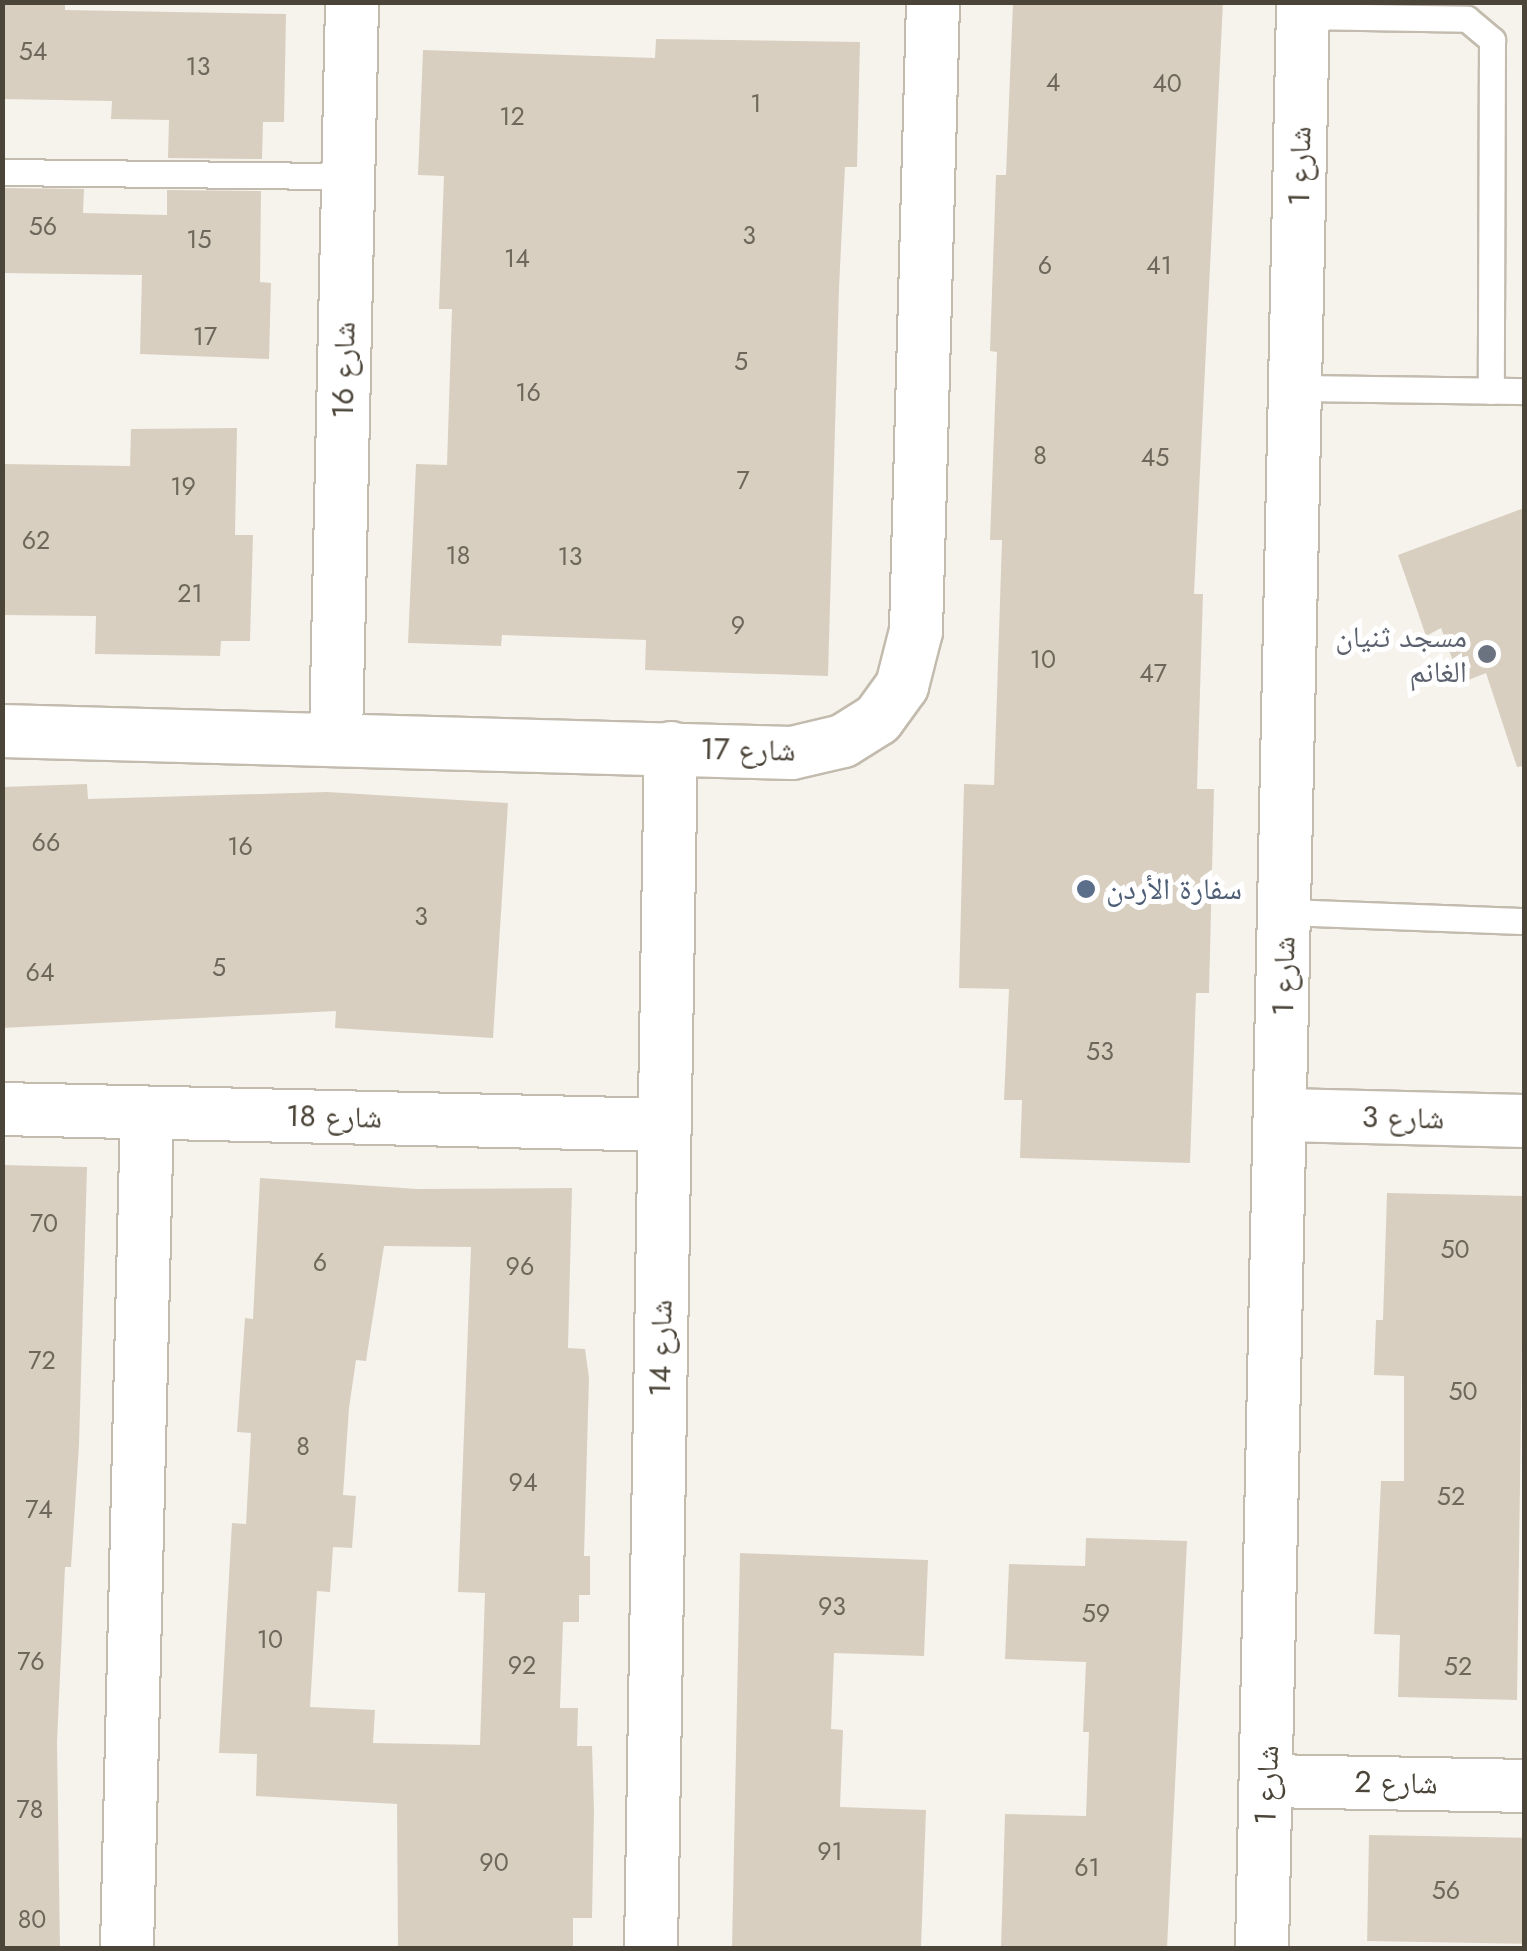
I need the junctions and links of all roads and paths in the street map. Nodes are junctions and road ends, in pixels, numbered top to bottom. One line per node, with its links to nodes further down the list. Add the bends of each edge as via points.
1 (352, 2): 5 (street, شارع 16)
2 (933, 2): 11 (street, شارع 17, via 911,664 878,719 824,748)
3 (1303, 9): 6 (street, شارع 1); 7 (lane, via 1467,19 1492,40)
4 (2, 172): 5 (lane)
5 (348, 176): 10 (street, شارع 16)
6 (1296, 388): 7 (lane); 12 (street, شارع 1)
7 (1491, 391): 8 (lane)
8 (1524, 392)
9 (2, 730): 10 (street, شارع 17)
10 (336, 737): 11 (street, شارع 17)
11 (671, 748): 18 (street, شارع 14)
12 (1286, 912): 13 (lane); 16 (street, شارع 1)
13 (1524, 921)
14 (2, 1109): 15 (street, شارع 18)
15 (147, 1112): 18 (street, شارع 18); 21 (street)
16 (1282, 1115): 17 (street, شارع 3); 19 (street, شارع 1)
17 (1524, 1121)
18 (664, 1125): 22 (street, شارع 14)
19 (1268, 1781): 20 (street, شارع 2); 23 (street, شارع 1)
20 (1524, 1786)
21 (127, 1948)
22 (651, 1948)
23 (1262, 1948)

